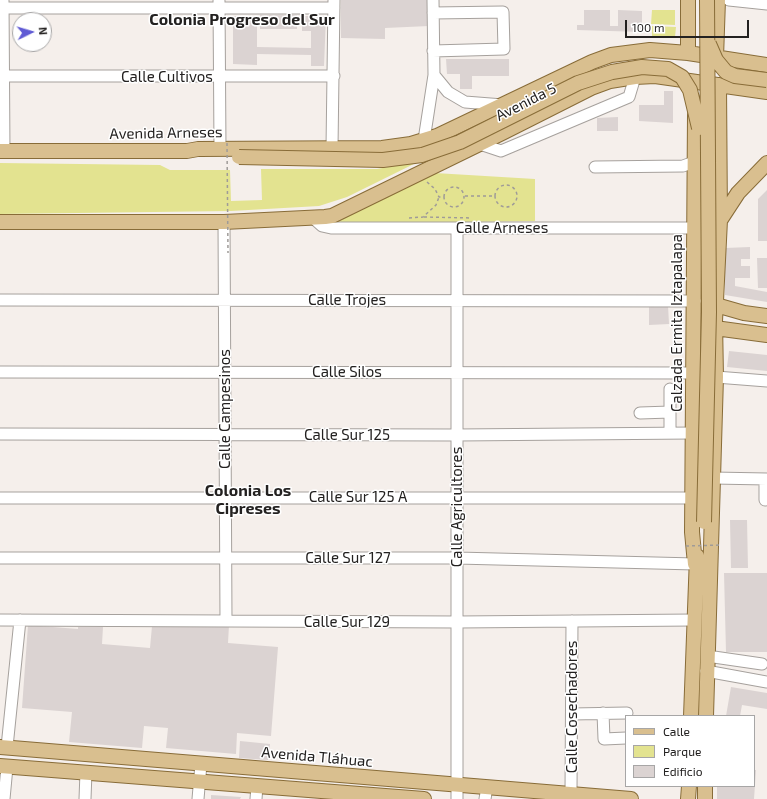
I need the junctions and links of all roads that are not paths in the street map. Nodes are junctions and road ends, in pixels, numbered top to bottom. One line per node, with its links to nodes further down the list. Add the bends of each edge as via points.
1 (433, 0): 11 (street)
2 (688, 0): 12 (main road)
3 (698, 0): 28 (main road, Calzada Ermita Iztapalapa, bridge)
4 (707, 0): 13 (main road, Calzada Ermita Iztapalapa, bridge)
5 (729, 0): 8 (street)
6 (219, 4): 7 (street); 9 (street); 21 (street)
7 (334, 4): 20 (street)
8 (767, 4)
9 (2, 5): 19 (street)
10 (717, 6): 12 (main road, via 709,21 700,21); 16 (main road)
11 (433, 13): 14 (street); 14 (street, via 503,12 504,49)
12 (688, 14): 15 (main road)
13 (707, 31): 23 (main road, bridge, via 712,53 726,72 735,76); 80 (main road, Calzada Ermita Iztapalapa, bridge, via 709,312 704,522)
14 (433, 51): 18 (street)
15 (688, 53): 16 (main road, Avenida 5); 27 (main road, Avenida 5, via 650,50 611,55)
16 (716, 58): 17 (main road, Avenida 5)
17 (767, 65)
18 (434, 74): 27 (street, via 448,92 466,102); 29 (street)
19 (2, 76): 21 (street, Calle Cultivos); 35 (street)
20 (334, 76): 21 (street, Calle Cultivos); 34 (street)
21 (219, 77): 32 (street)
22 (635, 77): 24 (main road, Avenida 5, via 655,76); 30 (main road, Avenida 5, via 610,81 591,88); 30 (street, via 629,97 501,151)
23 (767, 80)
24 (694, 82): 25 (main road, Avenida 5); 33 (main road, Calzada Ermita Iztapalapa)
25 (719, 85): 26 (main road, Avenida 5); 31 (main road)
26 (767, 92)
27 (503, 105): 29 (main road, Avenida 5)
28 (699, 128): 36 (main road, bridge, via 690,90 682,77 668,69 642,67 578,83 460,142 415,157 372,160 195,157); 50 (main road, Calzada Ermita Iztapalapa, via 700,209 707,291)
29 (430, 138): 34 (main road, Avenida 5, via 382,148)
30 (480, 144): 40 (main road, Avenida 5, via 332,216)
31 (720, 144): 33 (main road, via 707,137); 41 (main road)
32 (223, 146): 34 (main road, Avenida Arneses); 36 (main road, Avenida Arneses)
33 (695, 146): 37 (main road, Calzada Ermita Iztapalapa)
34 (332, 148)
35 (2, 151): 36 (main road, Avenida Arneses)
36 (187, 151)
37 (694, 162): 39 (street, via 683,166); 45 (main road, Calzada Ermita Iztapalapa)
38 (767, 163): 41 (main road, via 738,193)
39 (595, 167)
40 (313, 218): 43 (main road); 44 (street, Calle Arneses, via 322,226 331,228)
41 (720, 220): 50 (main road)
42 (0, 222): 43 (main road)
43 (224, 222): 47 (street, Calle Campesinos)
44 (457, 228): 45 (street, Calle Arneses); 48 (street, Calle Agricultores)
45 (695, 228): 49 (main road, Calzada Ermita Iztapalapa)
46 (0, 300): 47 (street, Calle Trojes)
47 (224, 300): 48 (street, Calle Trojes); 57 (street, Calle Campesinos)
48 (457, 300): 49 (street, Calle Trojes); 58 (street, Calle Agricultores)
49 (695, 301): 59 (main road, Calzada Ermita Iztapalapa)
50 (716, 305): 51 (main road); 53 (main road)
51 (744, 313): 52 (main road); 54 (main road, via 741,321)
52 (767, 316)
53 (715, 328): 54 (main road); 60 (main road)
54 (742, 331): 55 (main road)
55 (767, 335)
56 (0, 372): 57 (street, Calle Silos)
57 (224, 372): 58 (street, Calle Silos); 68 (street, Calle Campesinos)
58 (457, 373): 59 (street, Calle Silos); 69 (street, Calle Agricultores)
59 (694, 373): 66 (main road, Calzada Ermita Iztapalapa)
60 (716, 377): 61 (street); 70 (main road)
61 (767, 381)
62 (670, 389): 63 (street)
63 (670, 412): 64 (street); 65 (street)
64 (640, 413)
65 (670, 433): 66 (street, Calle Sur 125); 69 (street, Calle Sur 125)
66 (693, 433): 75 (main road, Calzada Ermita Iztapalapa)
67 (0, 434): 68 (street, Calle Sur 125)
68 (225, 435): 69 (street, Calle Sur 125); 72 (street, Calle Campesinos)
69 (457, 435): 73 (street, Calle Agricultores)
70 (713, 478): 71 (street); 87 (main road)
71 (766, 479): 76 (street)
72 (225, 497): 73 (street, Calle Sur 125 A); 74 (street, Calle Sur 125 A); 78 (street, Calle Campesinos)
73 (457, 497): 75 (street, Calle Sur 125 A); 79 (street, Calle Agricultores)
74 (0, 498)
75 (693, 498): 80 (main road, Calzada Ermita Iztapalapa, via 692,532)
76 (766, 500)
77 (0, 558): 78 (street, Calle Sur 127)
78 (226, 558): 79 (street, Calle Sur 127); 84 (street, Calle Campesinos)
79 (457, 558): 80 (street, Calle Sur 127); 86 (street, Calle Agricultores)
80 (695, 564): 83 (main road, Calzada Ermita Iztapalapa)
81 (0, 620): 82 (street, Calle Sur 129)
82 (20, 620): 84 (street, Calle Sur 129); 97 (street)
83 (694, 620): 85 (street, Calle Sur 129); 94 (main road, Calzada Ermita Iztapalapa)
84 (226, 621): 86 (street, Calle Sur 129)
85 (572, 621): 86 (street, Calle Sur 129); 93 (street, Calle Cosechadores)
86 (458, 622): 105 (street, Calle Agricultores)
87 (707, 656): 88 (street); 89 (main road)
88 (762, 664)
89 (706, 671): 90 (street); 95 (main road)
90 (767, 682)
91 (603, 713): 92 (street); 93 (street); 96 (street, via 604,739)
92 (627, 713)
93 (572, 714): 107 (street, Calle Cosechadores)
94 (691, 715)
95 (706, 715)
96 (625, 738)
97 (4, 747): 98 (main road, Avenida Tláhuac)
98 (201, 764): 101 (street); 105 (main road, Avenida Tláhuac)
99 (3, 766): 100 (main road); 109 (street)
100 (86, 772): 101 (main road); 110 (street)
101 (200, 781): 104 (main road); 111 (street)
102 (689, 787): 114 (main road)
103 (705, 787): 115 (main road)
104 (257, 792): 108 (main road)
105 (457, 792): 106 (main road, Avenida Tláhuac)
106 (486, 793): 107 (main road, Avenida Tláhuac)
107 (571, 793): 113 (main road, Avenida Tláhuac)
108 (343, 796): 112 (main road)
109 (4, 799)
110 (85, 799)
111 (198, 799)
112 (424, 799)
113 (628, 799)
114 (688, 799)
115 (705, 799)

